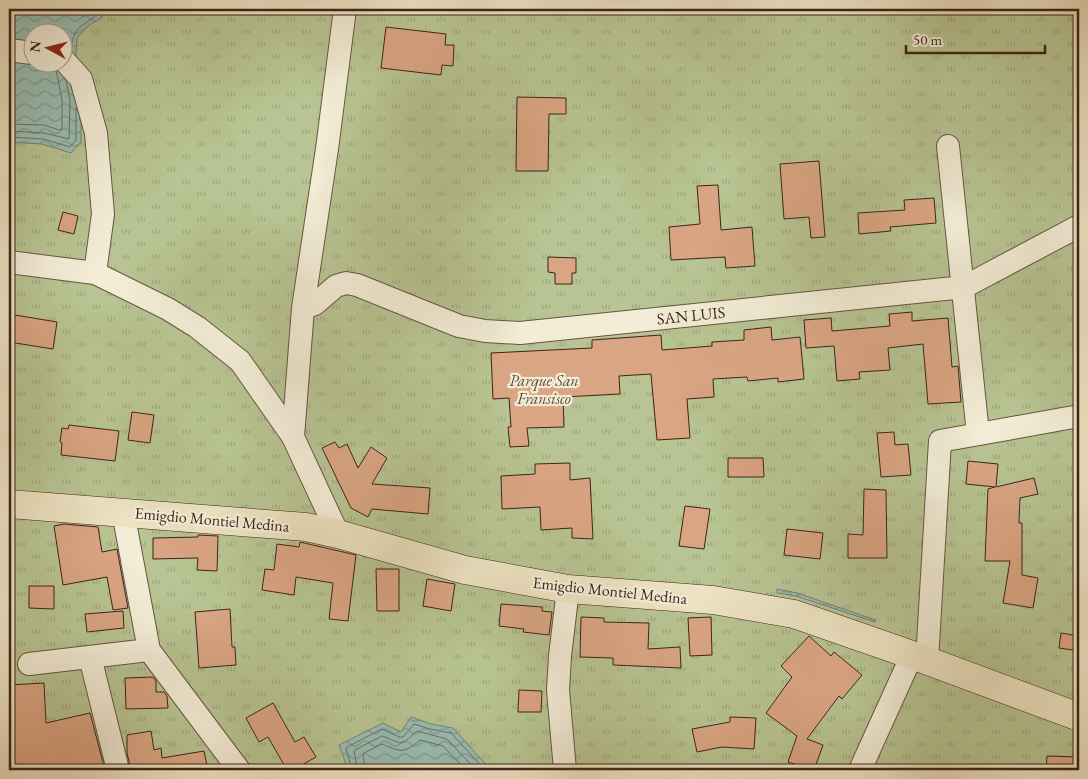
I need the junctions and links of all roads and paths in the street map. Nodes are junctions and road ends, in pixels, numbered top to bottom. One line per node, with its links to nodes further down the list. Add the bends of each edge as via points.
1 (345, 9): 10 (street)
2 (9, 50): 3 (street)
3 (22, 52)
4 (72, 68): 8 (street, via 82,79 96,133 103,214)
5 (948, 146): 9 (street)
6 (1079, 226): 9 (street, SAN LUIS)
7 (9, 262): 8 (street)
8 (95, 273): 13 (street, via 168,309 240,361)
9 (964, 287): 10 (street, SAN LUIS, via 520,333 459,326 346,283 336,286 315,304); 12 (street)
10 (303, 308): 13 (street)
11 (1079, 416): 12 (street)
12 (977, 427): 20 (street, via 940,441)
13 (293, 437): 16 (street)
14 (9, 504): 15 (main road, Emigdio Montiel Medina)
15 (123, 512): 16 (main road, Emigdio Montiel Medina, via 306,527); 18 (street)
16 (338, 534): 17 (main road, Emigdio Montiel Medina, via 465,570)
17 (568, 588): 20 (main road, Emigdio Montiel Medina, via 712,600 794,614); 25 (street, via 558,690)
18 (149, 650): 19 (street); 24 (street)
19 (90, 657): 21 (street); 23 (street)
20 (920, 658): 22 (main road, Emigdio Montiel Medina); 26 (street)
21 (29, 664)
22 (1079, 717)
23 (118, 770)
24 (239, 770)
25 (565, 770)
26 (860, 770)

